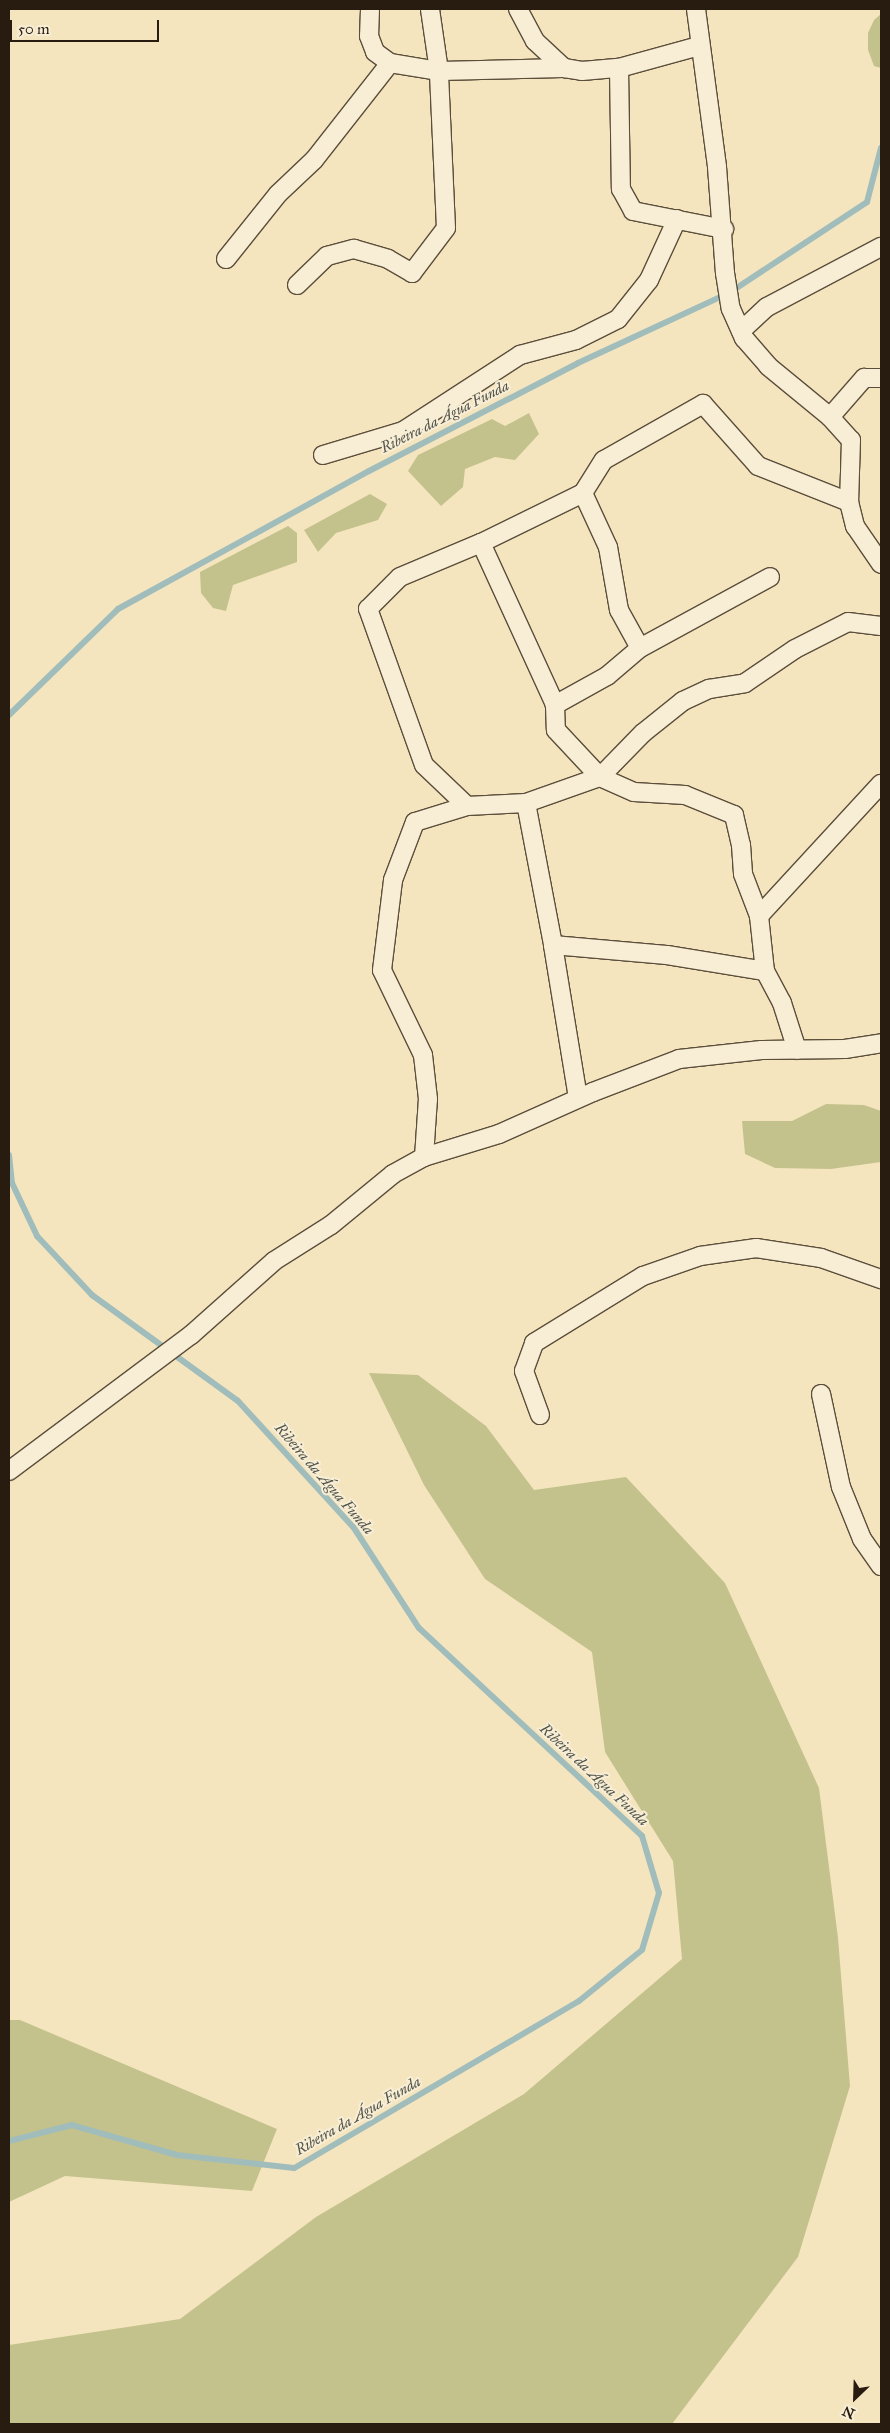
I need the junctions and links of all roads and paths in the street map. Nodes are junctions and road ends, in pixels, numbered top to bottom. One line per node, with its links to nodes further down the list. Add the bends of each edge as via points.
1 (370, 9): 6 (street, via 369,36 375,52)
2 (430, 9): 9 (street)
3 (518, 9): 7 (street, via 534,41)
4 (696, 9): 5 (street)
5 (699, 46): 8 (street); 11 (street)
6 (390, 63): 9 (street); 13 (street, via 314,160 278,194)
7 (564, 68): 8 (street, via 582,71); 9 (street)
8 (619, 68): 10 (street, via 621,189 634,211)
9 (439, 71): 14 (street, via 446,228 412,273 388,258 354,249 327,256)
10 (677, 219): 11 (street); 18 (street, via 649,280 618,319 576,340 520,355 403,431)
11 (724, 229): 15 (street, via 725,273 731,309)
12 (881, 247): 15 (street, via 767,307)
13 (226, 259)
14 (297, 285)
15 (741, 330): 17 (street, via 768,366)
16 (881, 378): 17 (street, via 864,378)
17 (830, 417): 20 (street, via 851,440)
18 (323, 455)
19 (582, 493): 20 (street, via 604,460 703,404 758,466); 21 (street); 25 (street, via 608,547 619,610)
20 (849, 502): 22 (street, via 855,526)
21 (482, 543): 26 (street); 30 (street, via 400,577 368,609 424,765)
22 (881, 564)
23 (770, 577): 25 (street)
24 (881, 626): 27 (street, via 848,622 795,650 745,683 709,689 683,701 642,733)
25 (640, 648): 26 (street, via 607,676)
26 (555, 705): 27 (street, via 556,730)
27 (600, 777): 29 (street); 31 (street, via 634,792 685,795 734,815 743,874)
28 (881, 784): 31 (street)
29 (526, 803): 30 (street); 32 (street)
30 (467, 806): 37 (street, via 415,822 393,880 382,970 423,1055 428,1099)
31 (759, 916): 33 (street)
32 (553, 945): 33 (street, via 667,955); 36 (street)
33 (765, 971): 35 (street, via 782,1003)
34 (881, 1043): 35 (street, via 845,1049)
35 (797, 1050): 36 (street, via 679,1060)
36 (578, 1098): 37 (street, via 499,1134)
37 (424, 1157): 41 (street, via 393,1174 331,1225 274,1262 191,1335)
38 (881, 1279): 40 (street, via 821,1258 756,1248 700,1256 643,1276 534,1343 524,1371)
39 (821, 1394): 42 (street, via 841,1487 862,1539)
40 (540, 1415)
41 (9, 1471)
42 (881, 1566)

